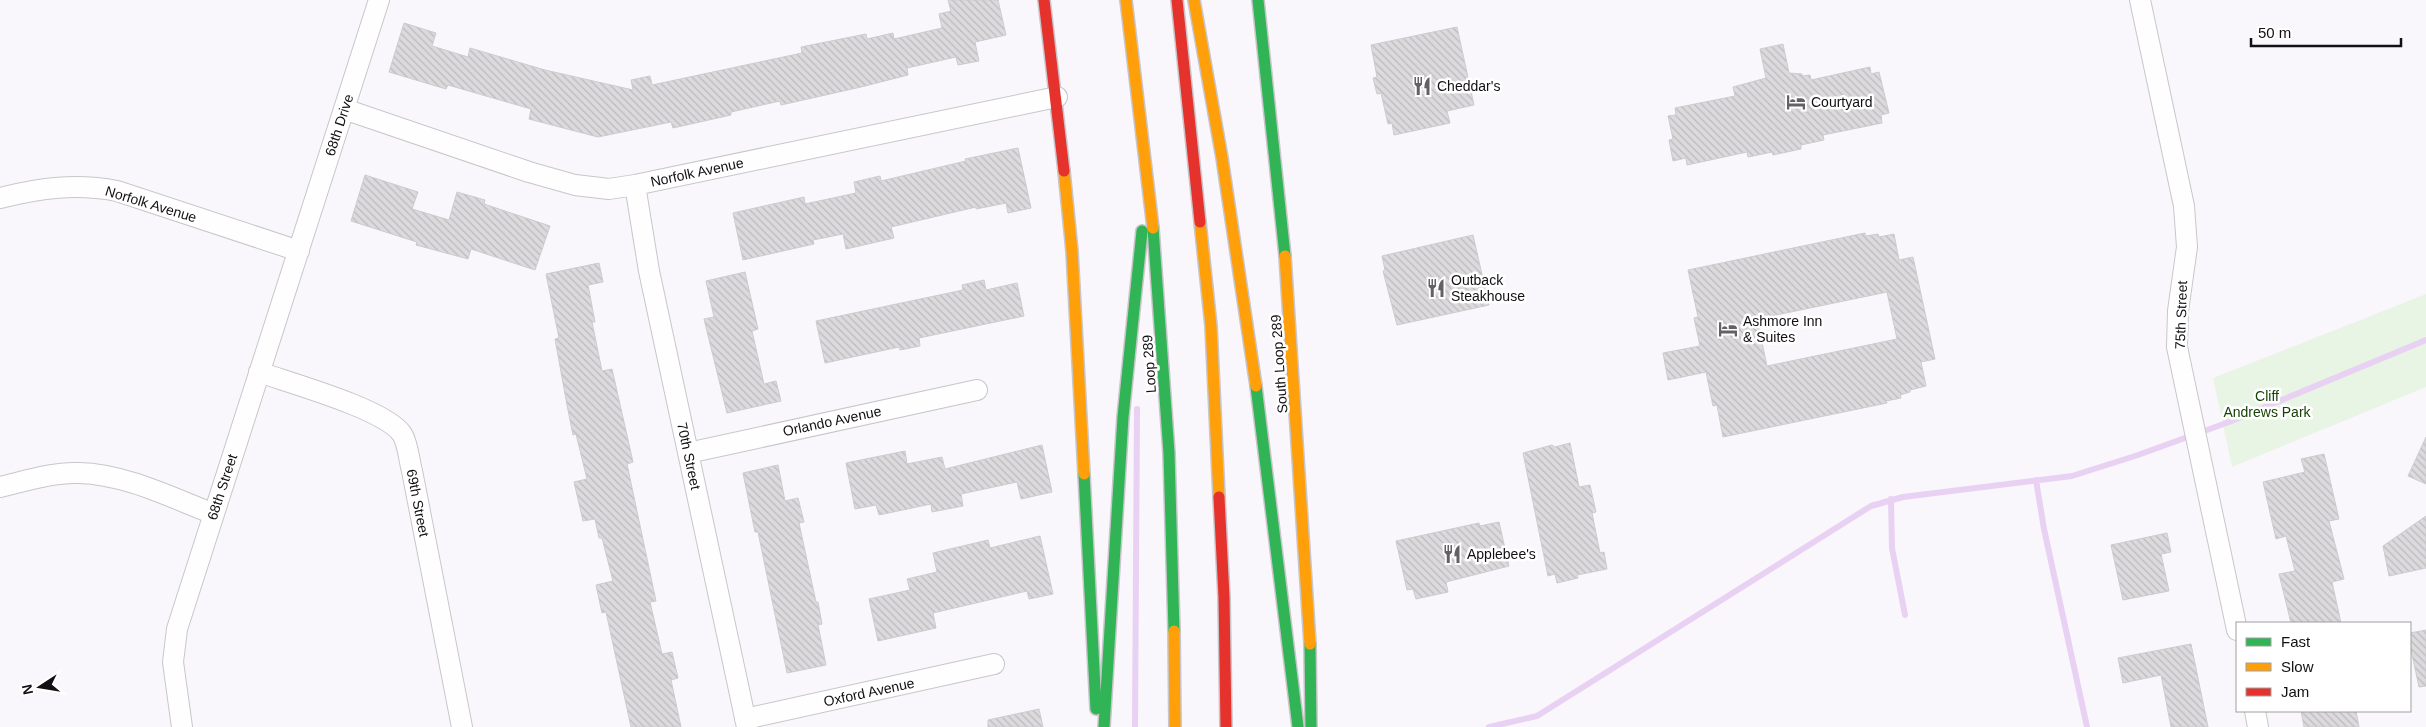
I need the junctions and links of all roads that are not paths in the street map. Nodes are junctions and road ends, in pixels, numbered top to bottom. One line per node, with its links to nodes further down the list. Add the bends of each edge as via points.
1 (379, 0): 9 (street, 68th Drive)
2 (1044, 0): 8 (main road)
3 (1126, 0): 10 (main road, Loop 289)
4 (1177, 0): 28 (main road, via 1211,326 1224,598)
5 (1194, 0): 29 (main road, via 1225,170 1260,414 1279,548)
6 (1258, 0): 30 (main road, South Loop 289, via 1285,236 1305,542)
7 (2140, 0): 19 (street, 75th Street, via 2184,206 2187,247 2178,311 2177,347)
8 (1057, 97): 11 (street, Norfolk Avenue); 25 (main road, via 1072,250)
9 (344, 109): 11 (street, Norfolk Avenue, via 575,185 609,189); 13 (street, 68th Drive)
10 (1148, 182): 26 (main road, via 1127,378); 27 (main road, Loop 289, via 1163,350 1172,528)
11 (635, 185): 16 (street, 70th Street, via 649,271)
12 (0, 198): 13 (street, Norfolk Avenue, via 61,187 88,186 117,191)
13 (299, 250): 14 (street, 68th Street)
14 (259, 372): 18 (street, 68th Street); 24 (street, 69th Street, via 380,416 402,434)
15 (977, 390): 16 (street, Orlando Avenue)
16 (688, 453): 22 (street, 70th Street)
17 (0, 487): 18 (street, via 79,473 133,484)
18 (214, 514): 23 (street, 68th Street, via 177,629 172,662)
19 (2236, 625)
20 (994, 664): 22 (street, Oxford Avenue)
21 (2255, 712): 31 (street)
22 (746, 723)
23 (182, 727)
24 (462, 727)
25 (1098, 727)
26 (1104, 727)
27 (1175, 727)
28 (1226, 727)
29 (1298, 727)
30 (1311, 727)
31 (2258, 727)

